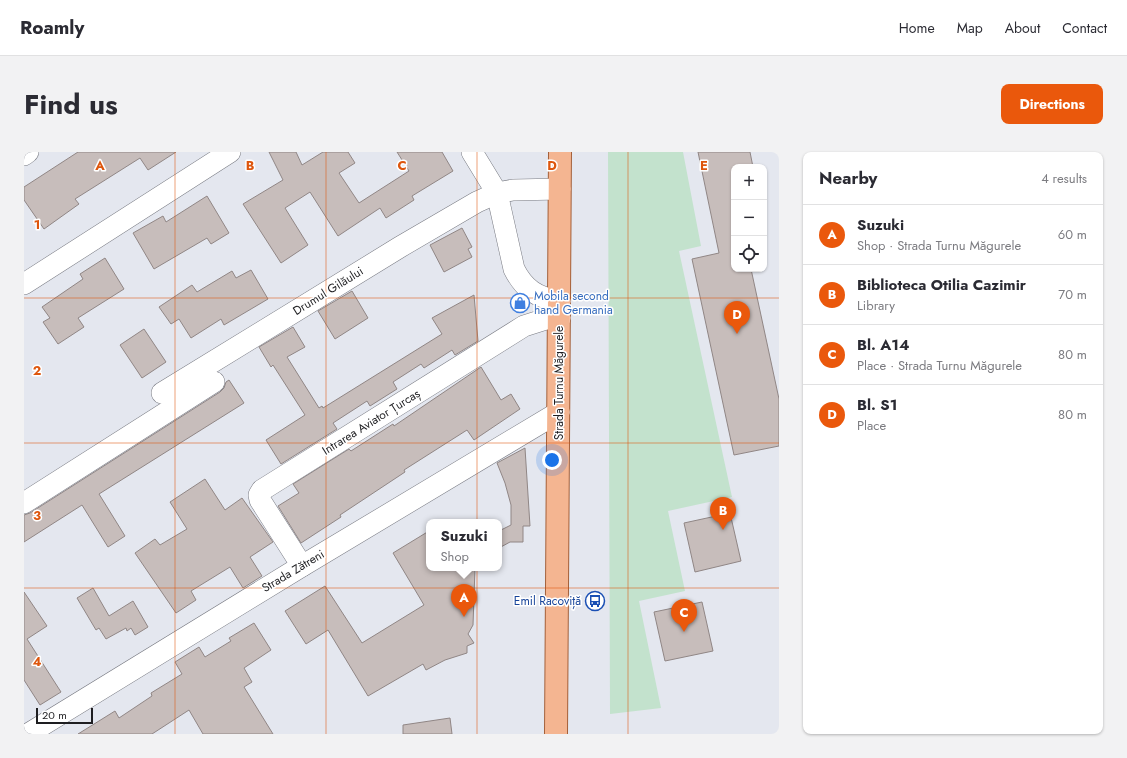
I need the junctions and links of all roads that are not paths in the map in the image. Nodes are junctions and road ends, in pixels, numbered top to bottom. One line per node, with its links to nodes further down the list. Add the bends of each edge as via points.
1 (28, 152): 5 (street)
2 (230, 152): 8 (street)
3 (472, 152): 7 (street)
4 (560, 152): 6 (main road, Strada Turnu Măgurele)
5 (24, 155)
6 (560, 189): 7 (street, Drumul Gilăului, via 525,189); 9 (main road, Strada Turnu Măgurele)
7 (497, 193): 9 (street, via 514,269 524,285 535,295); 11 (street, Drumul Gilăului, via 427,230)
8 (24, 284)
9 (560, 310): 12 (main road, Strada Turnu Măgurele); 14 (street, Intrarea Aviator Țurcaș, via 546,319 524,326 262,490 260,500)
10 (214, 382): 13 (street)
11 (162, 393)
12 (559, 412): 14 (street, Strada Zătreni); 16 (main road, Strada Turnu Măgurele)
13 (24, 503)
14 (302, 566): 15 (street, Strada Zătreni)
15 (28, 734)
16 (556, 734)

